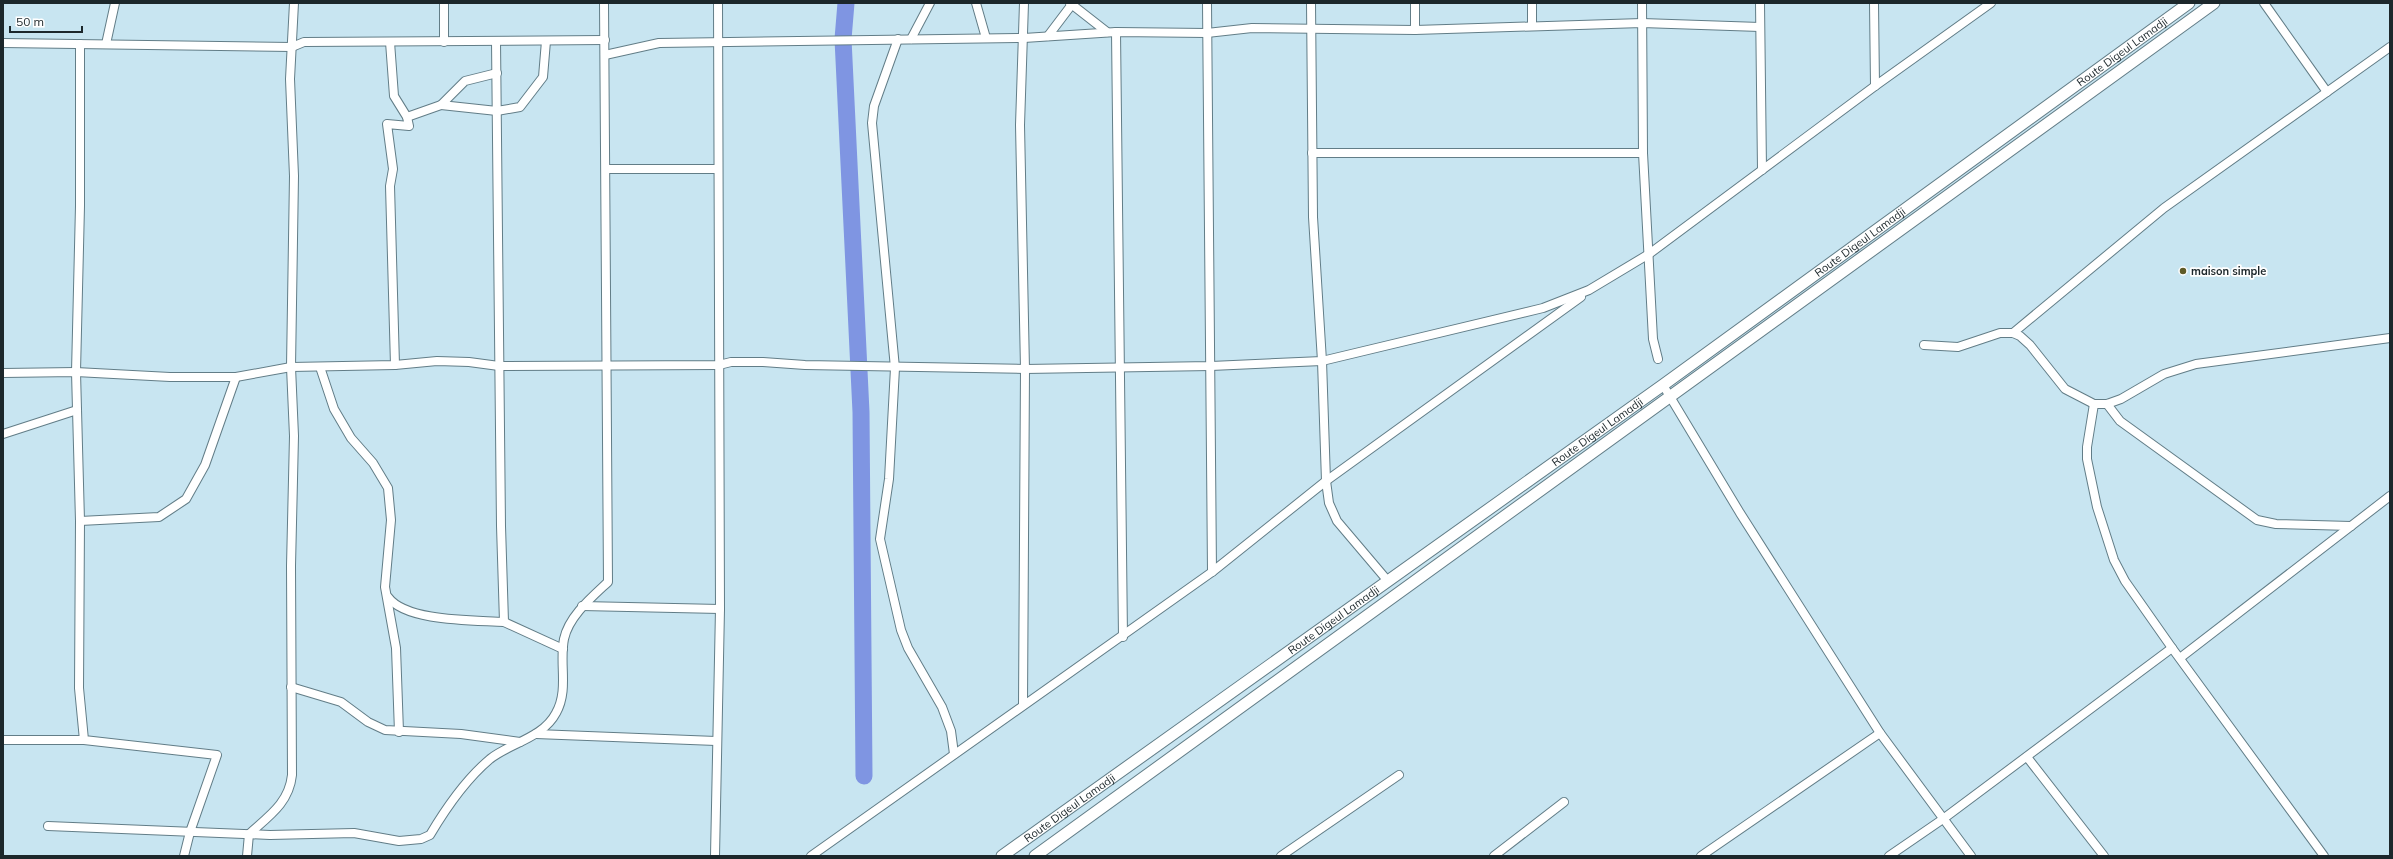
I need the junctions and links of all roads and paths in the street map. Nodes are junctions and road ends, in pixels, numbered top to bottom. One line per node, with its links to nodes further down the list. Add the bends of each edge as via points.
1 (115, 3): 41 (street)
2 (294, 3): 42 (street)
3 (444, 3): 38 (street)
4 (604, 3): 33 (street)
5 (718, 3): 36 (street)
6 (930, 3): 32 (street)
7 (976, 3): 29 (street)
8 (1024, 3): 30 (street)
9 (1207, 3): 27 (street)
10 (1311, 3): 24 (street)
11 (1415, 3): 25 (street)
12 (1532, 3): 22 (street)
13 (1642, 3): 21 (street)
14 (1760, 3): 23 (street)
15 (1874, 3): 46 (street)
16 (1991, 3): 46 (street)
17 (2189, 3): 76 (main road, Route Digeul Lamadji)
18 (2214, 3): 77 (main road, Route Digeul Lamadji)
19 (2264, 3): 47 (street)
20 (1072, 4): 26 (street); 28 (street)
21 (1642, 23): 22 (street); 23 (street); 51 (street)
22 (1532, 26): 25 (street)
23 (1760, 27): 55 (street)
24 (1311, 28): 25 (street); 27 (street, via 1252,28); 52 (street)
25 (1415, 30)
26 (1111, 32): 27 (street); 28 (street); 70 (street)
27 (1207, 33): 67 (street)
28 (1048, 36): 30 (street)
29 (986, 38): 30 (street); 32 (street)
30 (1024, 38): 72 (street, via 1020,132)
31 (898, 39): 32 (street); 36 (street); 71 (street, via 874,106 872,123)
32 (911, 39)
33 (604, 40): 35 (street); 44 (street)
34 (496, 41): 35 (street); 38 (street); 45 (street)
35 (546, 41): 49 (street, via 543,76 520,106)
36 (718, 41): 44 (street, via 659,43); 54 (street)
37 (390, 42): 38 (street); 42 (street, via 304,42); 50 (street, via 394,96)
38 (444, 42)
39 (3, 43): 40 (street)
40 (80, 44): 41 (street); 73 (street)
41 (106, 44): 42 (street)
42 (292, 47): 68 (street, via 290,79 294,176)
43 (2390, 47): 47 (street)
44 (605, 55): 53 (street)
45 (497, 73): 48 (street, via 465,81); 49 (street)
46 (1875, 86): 55 (street)
47 (2327, 92): 58 (street, via 2164,208)
48 (441, 105): 49 (street); 50 (street)
49 (497, 111): 66 (street)
50 (407, 117): 63 (street, via 409,126 387,124 393,169 390,186)
51 (1643, 152): 52 (street); 56 (street)
52 (1312, 153): 62 (street, via 1313,217)
53 (606, 169): 54 (street); 64 (street)
54 (718, 169): 65 (street)
55 (1762, 170): 56 (street)
56 (1648, 254): 57 (street); 61 (street, via 1653,339)
57 (1589, 290): 62 (street, via 1543,308); 82 (street)
58 (2013, 333): 60 (street, via 2000,333 1958,347); 78 (street, via 2030,345 2066,389)
59 (2390, 338): 79 (street, via 2196,364 2164,374 2121,399)
60 (1924, 345)
61 (1658, 359)
62 (1322, 361): 67 (street); 82 (street)
63 (395, 365): 66 (street, via 437,361); 69 (street)
64 (607, 365): 65 (street); 66 (street); 89 (street, via 608,582)
65 (719, 365): 71 (street, via 730,362 763,362); 90 (street)
66 (499, 366): 91 (street)
67 (1211, 366): 70 (street); 86 (street)
68 (291, 367): 69 (street); 75 (street); 96 (street, via 294,436)
69 (320, 367): 88 (street, via 334,409 351,438 373,463 388,488 391,520)
70 (1120, 367): 72 (street); 92 (street)
71 (896, 368): 72 (street); 105 (street, via 889,479 880,539 901,630 908,648 942,707 951,731)
72 (1025, 369): 97 (street)
73 (76, 372): 74 (street); 75 (street, via 170,377); 80 (street)
74 (3, 373)
75 (236, 377): 84 (street, via 205,465 186,499 159,517)
76 (1663, 385): 77 (street); 87 (main road, Route Digeul Lamadji)
77 (1669, 396): 99 (street); 118 (main road, Route Digeul Lamadji)
78 (2094, 404): 79 (street); 94 (street, via 2087,459 2107,544 2125,581)
79 (2107, 404): 85 (street, via 2120,421 2257,520 2276,524)
80 (77, 410): 81 (street); 84 (street)
81 (3, 434)
82 (1326, 481): 86 (street); 87 (street, via 1329,503 1337,521)
83 (2390, 496): 85 (street)
84 (80, 521): 102 (street, via 79,688)
85 (2351, 526): 95 (street)
86 (1212, 572): 92 (street)
87 (1387, 580): 117 (main road, Route Digeul Lamadji)
88 (387, 596): 91 (street, via 391,602 402,608 425,616); 98 (street, via 396,648)
89 (582, 606): 90 (street); 93 (street, via 564,638)
90 (720, 609): 103 (street)
91 (504, 622): 93 (street)
92 (1123, 637): 97 (street)
93 (563, 648): 100 (street, via 562,702 555,715)
94 (2172, 648): 95 (street); 106 (street)
95 (2180, 658): 125 (street)
96 (291, 687): 98 (street, via 341,702 368,722 385,730); 112 (street, via 291,784 282,805)
97 (1023, 705): 105 (street)
98 (399, 732): 104 (street, via 461,734)
99 (1880, 733): 109 (street); 121 (street)
100 (536, 734): 103 (street); 104 (street)
101 (3, 740): 102 (street)
102 (84, 740): 111 (street, via 217,755)
103 (716, 741): 115 (street)
104 (520, 742): 112 (street, via 490,759 464,785 430,835 421,839 399,841 354,833)
105 (954, 754): 116 (street)
106 (2027, 757): 109 (street); 124 (street)
107 (1398, 775): 119 (street)
108 (1564, 802): 120 (street)
109 (1944, 819): 122 (street); 123 (street)
110 (48, 826): 111 (street)
111 (190, 832): 112 (street); 113 (street)
112 (249, 834): 114 (street)
113 (184, 856)
114 (247, 856)
115 (715, 856)
116 (811, 856)
117 (1002, 856)
118 (1035, 856)
119 (1282, 856)
120 (1494, 856)
121 (1701, 856)
122 (1890, 856)
123 (1971, 856)
124 (2104, 856)
125 (2324, 856)

